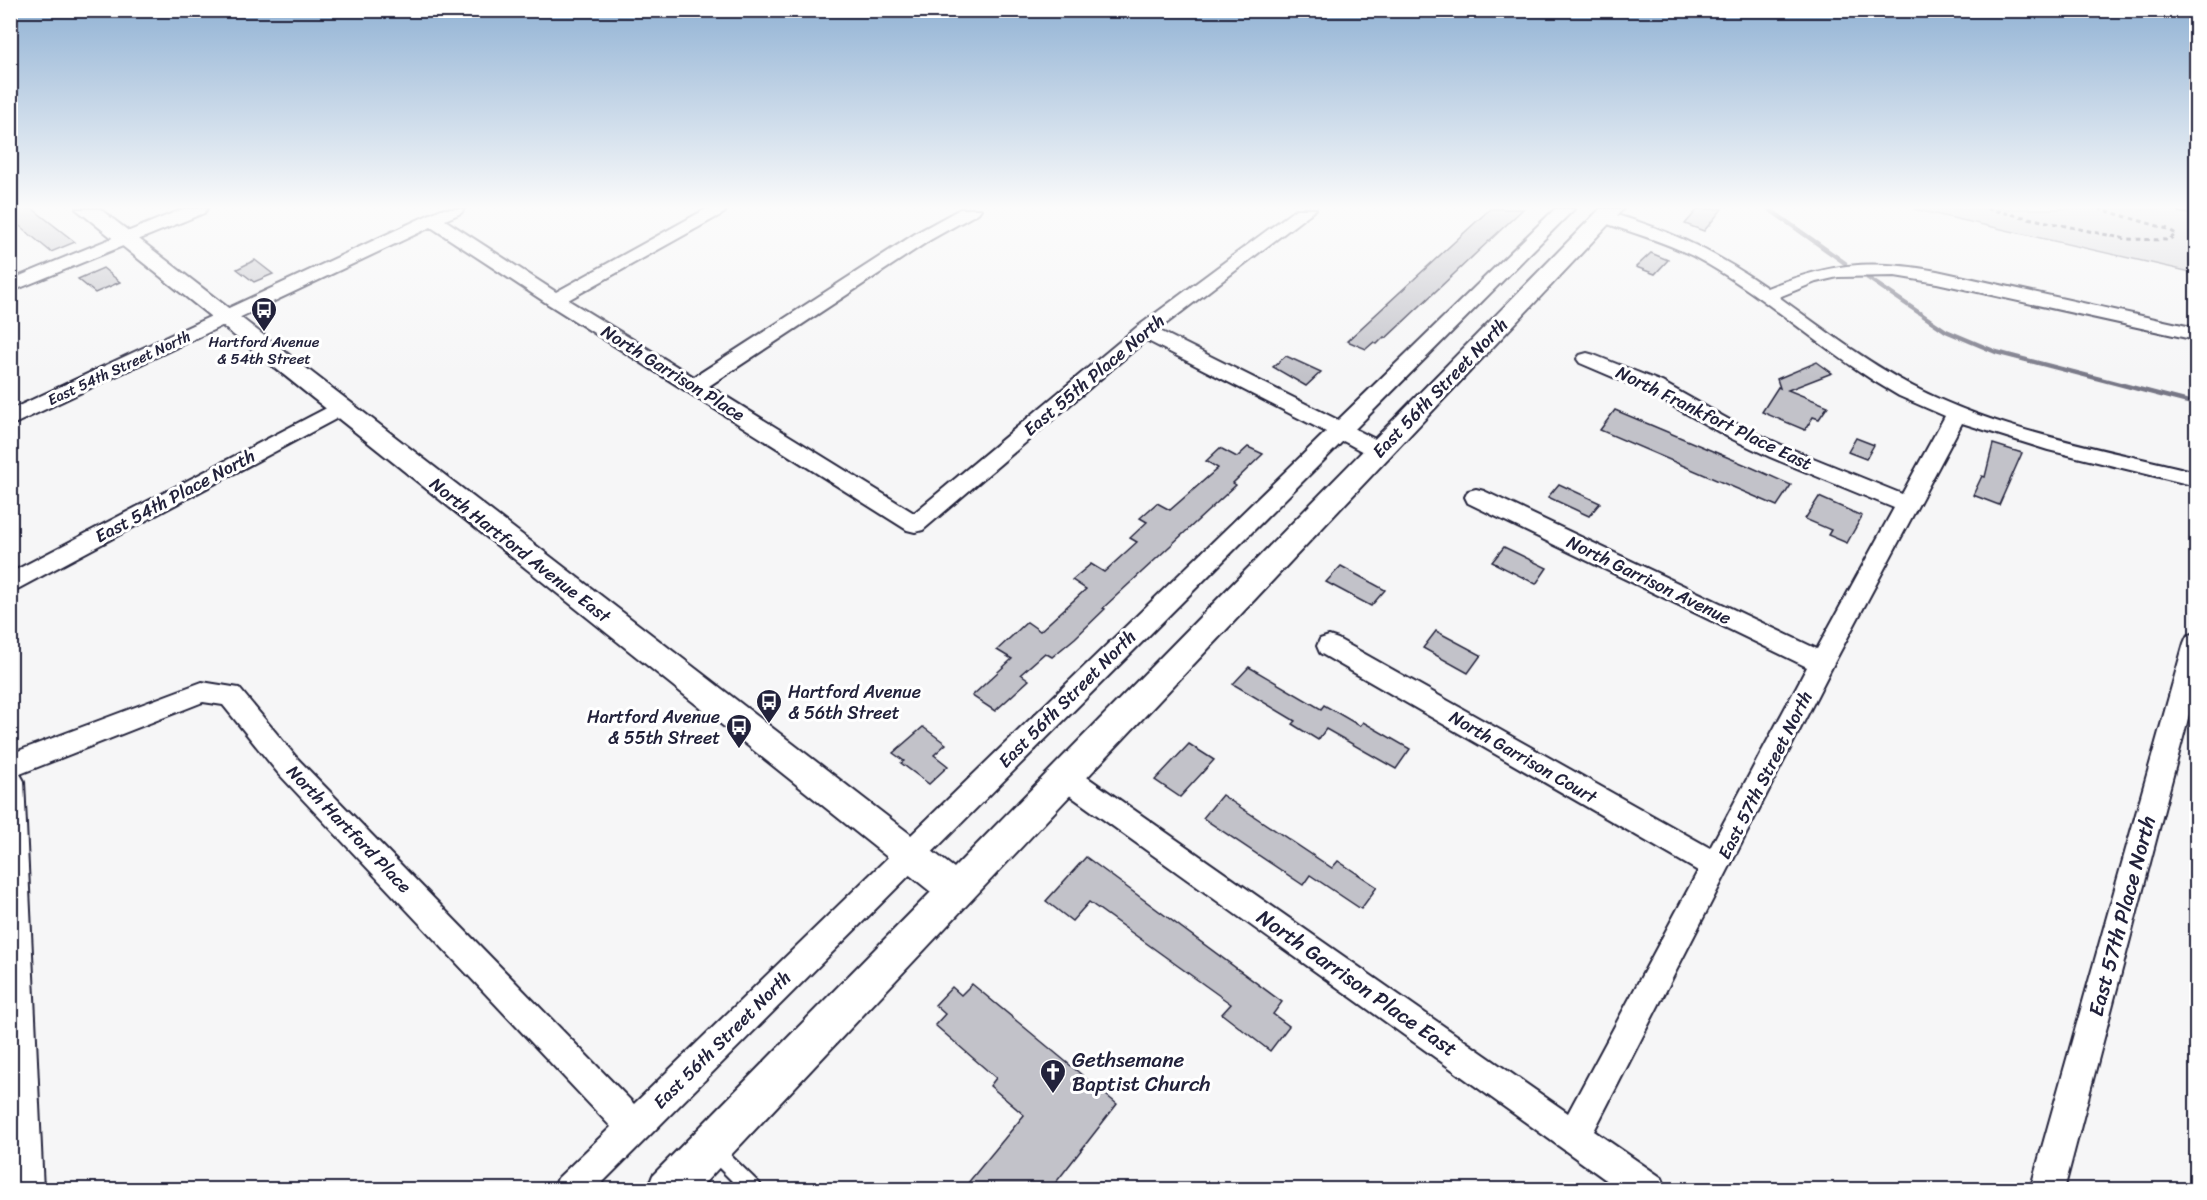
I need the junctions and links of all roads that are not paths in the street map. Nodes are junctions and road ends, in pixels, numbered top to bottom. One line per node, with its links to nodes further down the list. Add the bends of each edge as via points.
1 (63, 265): 11 (street)
2 (159, 265): 14 (street, North Hartford Avenue East)
3 (337, 265): 14 (street, East 54th Street North)
4 (501, 265): 13 (street, North Garrison Place)
5 (618, 265): 13 (street)
6 (881, 265): 18 (street)
7 (1232, 265): 15 (street, East 55th Place North)
8 (1508, 265): 22 (street, East 56th Street North)
9 (1559, 265): 23 (street, East 56th Street North)
10 (1718, 265): 12 (street)
11 (10, 287)
12 (1766, 296): 16 (street, via 1825,274 1874,269 1937,277); 20 (street, via 1874,372)
13 (555, 300): 18 (street, North Garrison Place)
14 (225, 318): 19 (street, North Hartford Avenue East); 21 (street, East 54th Street North)
15 (1144, 331): 22 (street); 27 (street, East 55th Place North)
16 (2196, 334)
17 (1587, 359): 26 (street, North Frankfort Place East, via 1655,387 1778,452)
18 (695, 386): 27 (street, North Garrison Place)
19 (340, 408): 28 (street, East 54th Place North); 35 (street, North Hartford Avenue East)
20 (1957, 413): 24 (street, via 2000,428); 26 (street, East 57th Street North)
21 (10, 419)
22 (1340, 431): 23 (street); 35 (street, East 56th Street North)
23 (1379, 450): 33 (street, East 56th Street North)
24 (2196, 479)
25 (1476, 497): 31 (street, North Garrison Avenue)
26 (1908, 505): 31 (street, East 57th Street North)
27 (915, 524)
28 (10, 584)
29 (2196, 643): 46 (street, East 57th Place North)
30 (1329, 646): 36 (street, North Garrison Court)
31 (1822, 663): 36 (street, East 57th Street North)
32 (10, 766): 38 (street, North Hartford Place, via 202,692 230,695 287,765)
33 (1064, 776): 37 (street, East 56th Street North); 39 (street, North Garrison Place East)
34 (10, 781): 41 (street)
35 (909, 855): 37 (street, North Hartford Avenue East); 38 (street, East 56th Street North)
36 (1718, 867): 39 (street, East 57th Street North)
37 (955, 889): 40 (street, East 56th Street North)
38 (634, 1127): 42 (street, East 56th Street North)
39 (1574, 1136): 45 (street, North Garrison Place East)
40 (709, 1147): 43 (street, East 56th Street North); 44 (lane)
41 (26, 1190)
42 (570, 1190)
43 (668, 1190)
44 (754, 1190)
45 (1650, 1190)
46 (2047, 1190)

